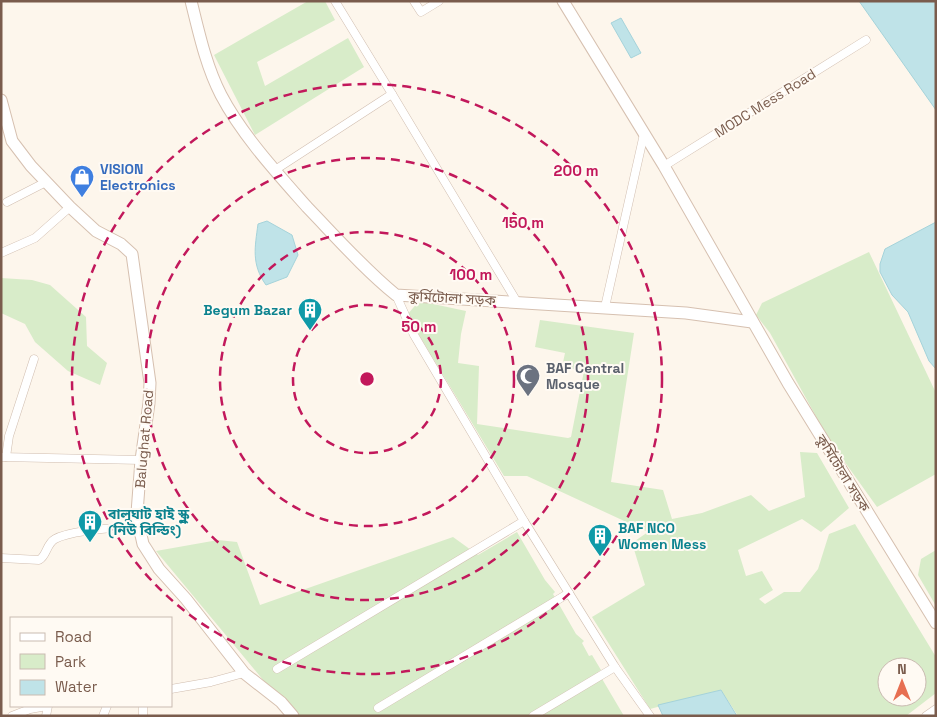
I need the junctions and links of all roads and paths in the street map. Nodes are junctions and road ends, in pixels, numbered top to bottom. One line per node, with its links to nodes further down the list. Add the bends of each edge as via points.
1 (191, 1): 12 (street, কুর্মিটোলা সড়ক, via 210,70 222,96)
2 (335, 1): 7 (street)
3 (414, 1): 4 (street, via 421,12)
4 (440, 1)
5 (563, 1): 10 (street, কুর্মিটোলা সড়ক)
6 (866, 40): 11 (street, MODC Mess Road)
7 (392, 94): 12 (street); 18 (street)
8 (1, 100): 9 (street, Balughat Road)
9 (3, 114): 13 (street, Balughat Road, via 12,141)
10 (644, 134): 11 (street, কুর্মিটোলা সড়ক); 19 (street)
11 (664, 166): 20 (street, কুর্মিটোলা সড়ক)
12 (275, 170): 17 (street, কুর্মিটোলা সড়ক, via 336,238)
13 (46, 182): 14 (street); 15 (street, Balughat Road)
14 (7, 202)
15 (70, 208): 16 (street, via 40,235); 23 (street, Balughat Road, via 96,231 121,244 132,254 150,383)
16 (1, 252)
17 (396, 295): 18 (street, কুর্মিটোলা সড়ক); 24 (street, via 414,335)
18 (517, 302): 19 (street, কুর্মিটোলা সড়ক)
19 (605, 307): 20 (street, কুর্মিটোলা সড়ক)
20 (752, 322): 28 (street, কুর্মিটোলা সড়ক)
21 (34, 359): 22 (street)
22 (4, 457): 23 (street)
23 (141, 460): 25 (street, Balughat Road)
24 (524, 521): 27 (street); 30 (street)
25 (136, 526): 26 (street, via 63,535 52,541 39,560); 31 (street, Balughat Road, via 159,569)
26 (1, 558)
27 (569, 593): 29 (street); 34 (street)
28 (936, 623)
29 (615, 667): 38 (street); 39 (street)
30 (277, 669)
31 (244, 673): 32 (street); 37 (street, Balughat Road)
32 (172, 689)
33 (38, 707): 36 (street)
34 (378, 708)
35 (936, 709): 40 (street)
36 (12, 716)
37 (292, 716)
38 (533, 716)
39 (650, 716)
40 (926, 716)

